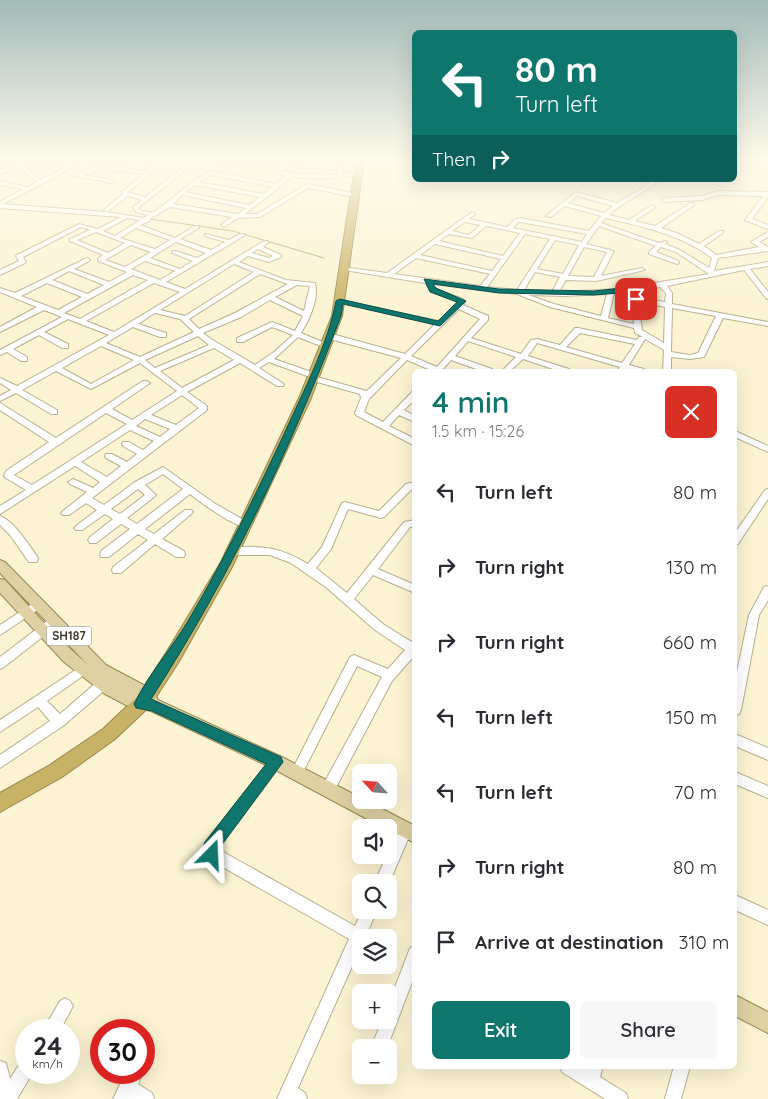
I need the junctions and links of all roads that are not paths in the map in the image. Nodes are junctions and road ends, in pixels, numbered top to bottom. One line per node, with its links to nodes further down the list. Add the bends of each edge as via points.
1 (86, 211): 19 (street)
2 (140, 211): 19 (street)
3 (161, 211): 19 (street)
4 (205, 211): 16 (street)
5 (244, 211): 16 (street)
6 (266, 211): 16 (street, via 258,216)
7 (352, 211): 70 (highway)
8 (554, 211): 17 (street)
9 (591, 211): 15 (street)
10 (609, 211): 15 (street)
11 (646, 211): 22 (street)
12 (681, 211): 30 (street)
13 (754, 211): 29 (street, via 748,220)
14 (472, 214): 21 (street)
15 (605, 215): 22 (street); 23 (street)
16 (238, 216): 24 (street)
17 (549, 216)
18 (124, 218): 31 (street)
19 (151, 218): 27 (street)
20 (100, 219): 26 (street)
21 (463, 220): 25 (street); 33 (street)
22 (630, 222): 30 (street)
23 (598, 224): 36 (street); 50 (street)
24 (224, 225)
25 (484, 225): 32 (street); 33 (street, via 470,237)
26 (86, 226): 31 (street); 41 (street, via 81,225)
27 (137, 226): 42 (street); 45 (street)
28 (197, 227): 45 (street)
29 (768, 227)
30 (656, 228): 37 (street)
31 (97, 230): 42 (street); 44 (street)
32 (508, 230): 35 (street); 36 (street, via 518,220)
33 (447, 232): 48 (street)
34 (721, 232): 52 (street)
35 (523, 233): 43 (street); 63 (street)
36 (591, 233): 51 (street)
37 (674, 234): 50 (street); 52 (street)
38 (768, 234): 54 (street, via 754,242)
39 (207, 235): 46 (street)
40 (242, 235): 46 (street)
41 (60, 236): 44 (street); 79 (street, via 19,256 23,262)
42 (115, 238): 49 (street)
43 (553, 239): 51 (street); 74 (street)
44 (72, 240): 60 (street)
45 (175, 240): 55 (street); 57 (street)
46 (230, 242): 57 (street)
47 (266, 242): 53 (street)
48 (433, 242): 59 (street); 61 (street)
49 (130, 243): 55 (street); 60 (street)
50 (661, 244): 67 (street, via 652,253); 81 (street, via 680,251)
51 (583, 245): 83 (street); 84 (street, via 611,251)
52 (700, 246): 68 (street)
53 (258, 247): 58 (street); 58 (street, via 278,256 269,260)
54 (767, 249): 68 (street)
55 (155, 252): 62 (street)
56 (174, 252): 65 (street)
57 (212, 252): 65 (street)
58 (248, 254): 66 (street)
59 (447, 254): 61 (street); 63 (street); 80 (street)
60 (108, 255): 73 (street, via 100,260)
61 (415, 256): 82 (street)
62 (144, 258): 73 (street); 77 (street)
63 (505, 258): 80 (street)
64 (87, 260): 72 (street)
65 (198, 261): 77 (street)
66 (234, 262): 78 (street); 96 (street)
67 (677, 262)
68 (722, 262): 71 (street); 81 (street); 81 (street)
69 (768, 264): 71 (street)
70 (344, 268): 82 (street); 106 (highway)
71 (746, 268): 90 (street)
72 (69, 269): 85 (street); 92 (street)
73 (126, 269): 76 (street)
74 (533, 270): 83 (street); 97 (street)
75 (642, 270): 84 (street)
76 (134, 272): 87 (street); 92 (street)
77 (180, 272): 87 (street)
78 (259, 272): 88 (street); 114 (street)
79 (0, 273)
80 (494, 273): 93 (street)
81 (712, 273): 89 (street)
82 (389, 275): 86 (street)
83 (564, 277): 84 (street); 99 (street)
84 (596, 279)
85 (46, 280): 100 (street); 101 (street)
86 (427, 281): 93 (street); 108 (street, via 433,290 461,300)
87 (157, 282): 96 (street); 116 (street)
88 (295, 283): 102 (street); 111 (street, via 314,285)
89 (661, 284): 95 (street); 107 (street, via 669,292)
90 (758, 284): 91 (street); 103 (street)
91 (768, 284)
92 (110, 285): 101 (street)
93 (482, 289): 97 (street)
94 (0, 290): 100 (street)
95 (622, 290): 98 (street); 105 (street)
96 (186, 292): 110 (street)
97 (517, 292): 99 (street); 115 (street, via 552,306)
98 (611, 292): 99 (street); 115 (street)
99 (555, 293)
100 (12, 295): 104 (street); 109 (street)
101 (87, 297): 113 (street)
102 (269, 297): 111 (street); 123 (street)
103 (768, 297)
104 (0, 298)
105 (634, 298): 107 (street); 120 (street)
106 (340, 301): 118 (street); 130 (highway)
107 (669, 305): 112 (street); 135 (street)
108 (458, 306): 118 (street); 127 (street, via 485,316)
109 (37, 310): 113 (street); 121 (street)
110 (155, 312): 114 (street); 117 (street)
111 (305, 314): 125 (street)
112 (721, 314): 119 (street); 135 (street, via 701,355 690,357)
113 (63, 317): 116 (street); 122 (street)
114 (184, 319): 123 (street)
115 (604, 319): 120 (street)
116 (80, 322): 126 (street)
117 (134, 324): 124 (street); 126 (street)
118 (440, 324): 136 (street)
119 (768, 324)
120 (636, 327): 128 (street)
121 (0, 330)
122 (38, 332): 132 (street); 134 (street)
123 (198, 332): 131 (street); 142 (street)
124 (163, 334)
125 (296, 334): 129 (street, via 271,324); 130 (street); 140 (street)
126 (109, 339): 142 (street); 143 (street)
127 (468, 339): 137 (street); 138 (street)
128 (642, 339): 133 (street, via 578,330); 135 (street); 145 (street)
129 (240, 340)
130 (328, 340): 136 (street); 153 (highway)
131 (214, 345): 141 (street); 152 (street)
132 (65, 346)
133 (562, 347): 138 (street, via 535,341); 145 (street)
134 (4, 351): 139 (street)
135 (668, 352): 151 (street)
136 (406, 357): 146 (street); 159 (street)
137 (450, 357): 147 (street); 148 (street)
138 (522, 357): 149 (street); 150 (street)
139 (24, 359)
140 (268, 359): 144 (street); 153 (street)
141 (238, 361): 144 (street); 158 (street)
142 (136, 362): 143 (street, via 91,388); 152 (street)
143 (56, 368): 157 (street)
144 (254, 368): 156 (street)
145 (623, 368)
146 (433, 369)
147 (439, 369)
148 (483, 369)
149 (508, 369)
150 (550, 369)
151 (667, 369)
152 (154, 371): 158 (street)
153 (313, 377): 159 (street, via 360,391); 197 (highway)
154 (0, 380): 157 (street)
155 (146, 383): 163 (street)
156 (280, 384)
157 (16, 390): 160 (street); 165 (street)
158 (177, 395): 166 (street); 170 (street, via 204,407)
159 (365, 398): 169 (street, via 359,413)
160 (0, 399)
161 (412, 399): 164 (street)
162 (0, 406): 174 (street)
163 (106, 409): 168 (street); 174 (street)
164 (398, 411): 167 (street); 169 (street)
165 (54, 412)
166 (145, 416): 168 (street); 170 (street)
167 (412, 418)
168 (131, 425): 172 (street); 179 (street)
169 (384, 426): 173 (street)
170 (177, 429): 172 (street)
171 (737, 437): 176 (street)
172 (161, 441): 177 (street)
173 (412, 441)
174 (55, 442): 186 (street, via 9,473)
175 (126, 444): 177 (street)
176 (768, 449)
177 (144, 454): 180 (street)
178 (109, 456): 180 (street)
179 (75, 462): 182 (street); 186 (street)
180 (128, 466): 182 (street)
181 (73, 482): 187 (street)
182 (107, 482): 187 (street)
183 (138, 484): 185 (street, via 163,470); 190 (street); 195 (street, via 151,495)
184 (412, 486): 208 (street, via 381,515 345,505 324,552)
185 (190, 489): 197 (street); 199 (street)
186 (33, 490): 191 (street)
187 (94, 492): 189 (street)
188 (768, 492): 200 (street)
189 (85, 498): 190 (street); 193 (street)
190 (104, 509): 195 (street); 198 (street)
191 (0, 510)
192 (188, 512): 201 (street)
193 (66, 513)
194 (0, 519): 206 (street)
195 (120, 519): 199 (street); 202 (street)
196 (412, 523): 210 (street, via 407,524)
197 (246, 525): 203 (highway)
198 (79, 528)
199 (137, 529): 201 (street); 204 (street)
200 (737, 538)
201 (155, 539): 205 (street); 209 (street)
202 (93, 540)
203 (233, 551): 208 (street, via 273,552); 227 (highway)
204 (105, 554)
205 (180, 554)
206 (33, 559)
207 (0, 564): 215 (main road, SH187)
208 (309, 569): 214 (street)
209 (117, 570)
210 (371, 570): 212 (street); 214 (street)
211 (0, 584): 215 (main road, SH187)
212 (412, 588)
213 (768, 590): 226 (street, via 754,615)
214 (347, 600): 219 (street, via 393,639)
215 (32, 607): 216 (main road, SH187); 217 (street)
216 (50, 625): 218 (main road, SH187); 221 (street)
217 (0, 631)
218 (66, 643): 222 (main road, SH187); 227 (main road, SH187)
219 (412, 649)
220 (412, 652): 223 (street)
221 (0, 664)
222 (83, 670): 224 (main road, SH187); 225 (street)
223 (389, 675): 234 (street, via 354,660); 236 (street)
224 (102, 685): 227 (main road, SH187); 228 (street)
225 (39, 700): 228 (street); 229 (street)
226 (737, 700)
227 (147, 702): 233 (main road); 238 (highway, via 109,734 56,771)
228 (59, 722): 232 (street)
229 (0, 727)
230 (737, 741): 231 (street)
231 (768, 754)
232 (0, 762)
233 (276, 762): 234 (main road); 243 (street, via 210,852)
234 (297, 772): 236 (main road)
235 (737, 779): 237 (street)
236 (328, 789): 239 (main road)
237 (768, 792)
238 (0, 803)
239 (410, 832): 240 (street)
240 (386, 874)
241 (737, 903): 242 (street)
242 (768, 918)
243 (352, 933)
244 (352, 950): 257 (street)
245 (412, 974): 250 (street)
246 (65, 1006): 248 (street)
247 (737, 1006): 249 (main road)
248 (57, 1019)
249 (768, 1023)
250 (383, 1039)
251 (0, 1069): 258 (street)
252 (577, 1069): 254 (street)
253 (681, 1069): 261 (street)
254 (593, 1074): 260 (street)
255 (16, 1084): 258 (street)
256 (128, 1086): 259 (street)
257 (291, 1096)
258 (6, 1099)
259 (146, 1099)
260 (620, 1099)
261 (673, 1099)

